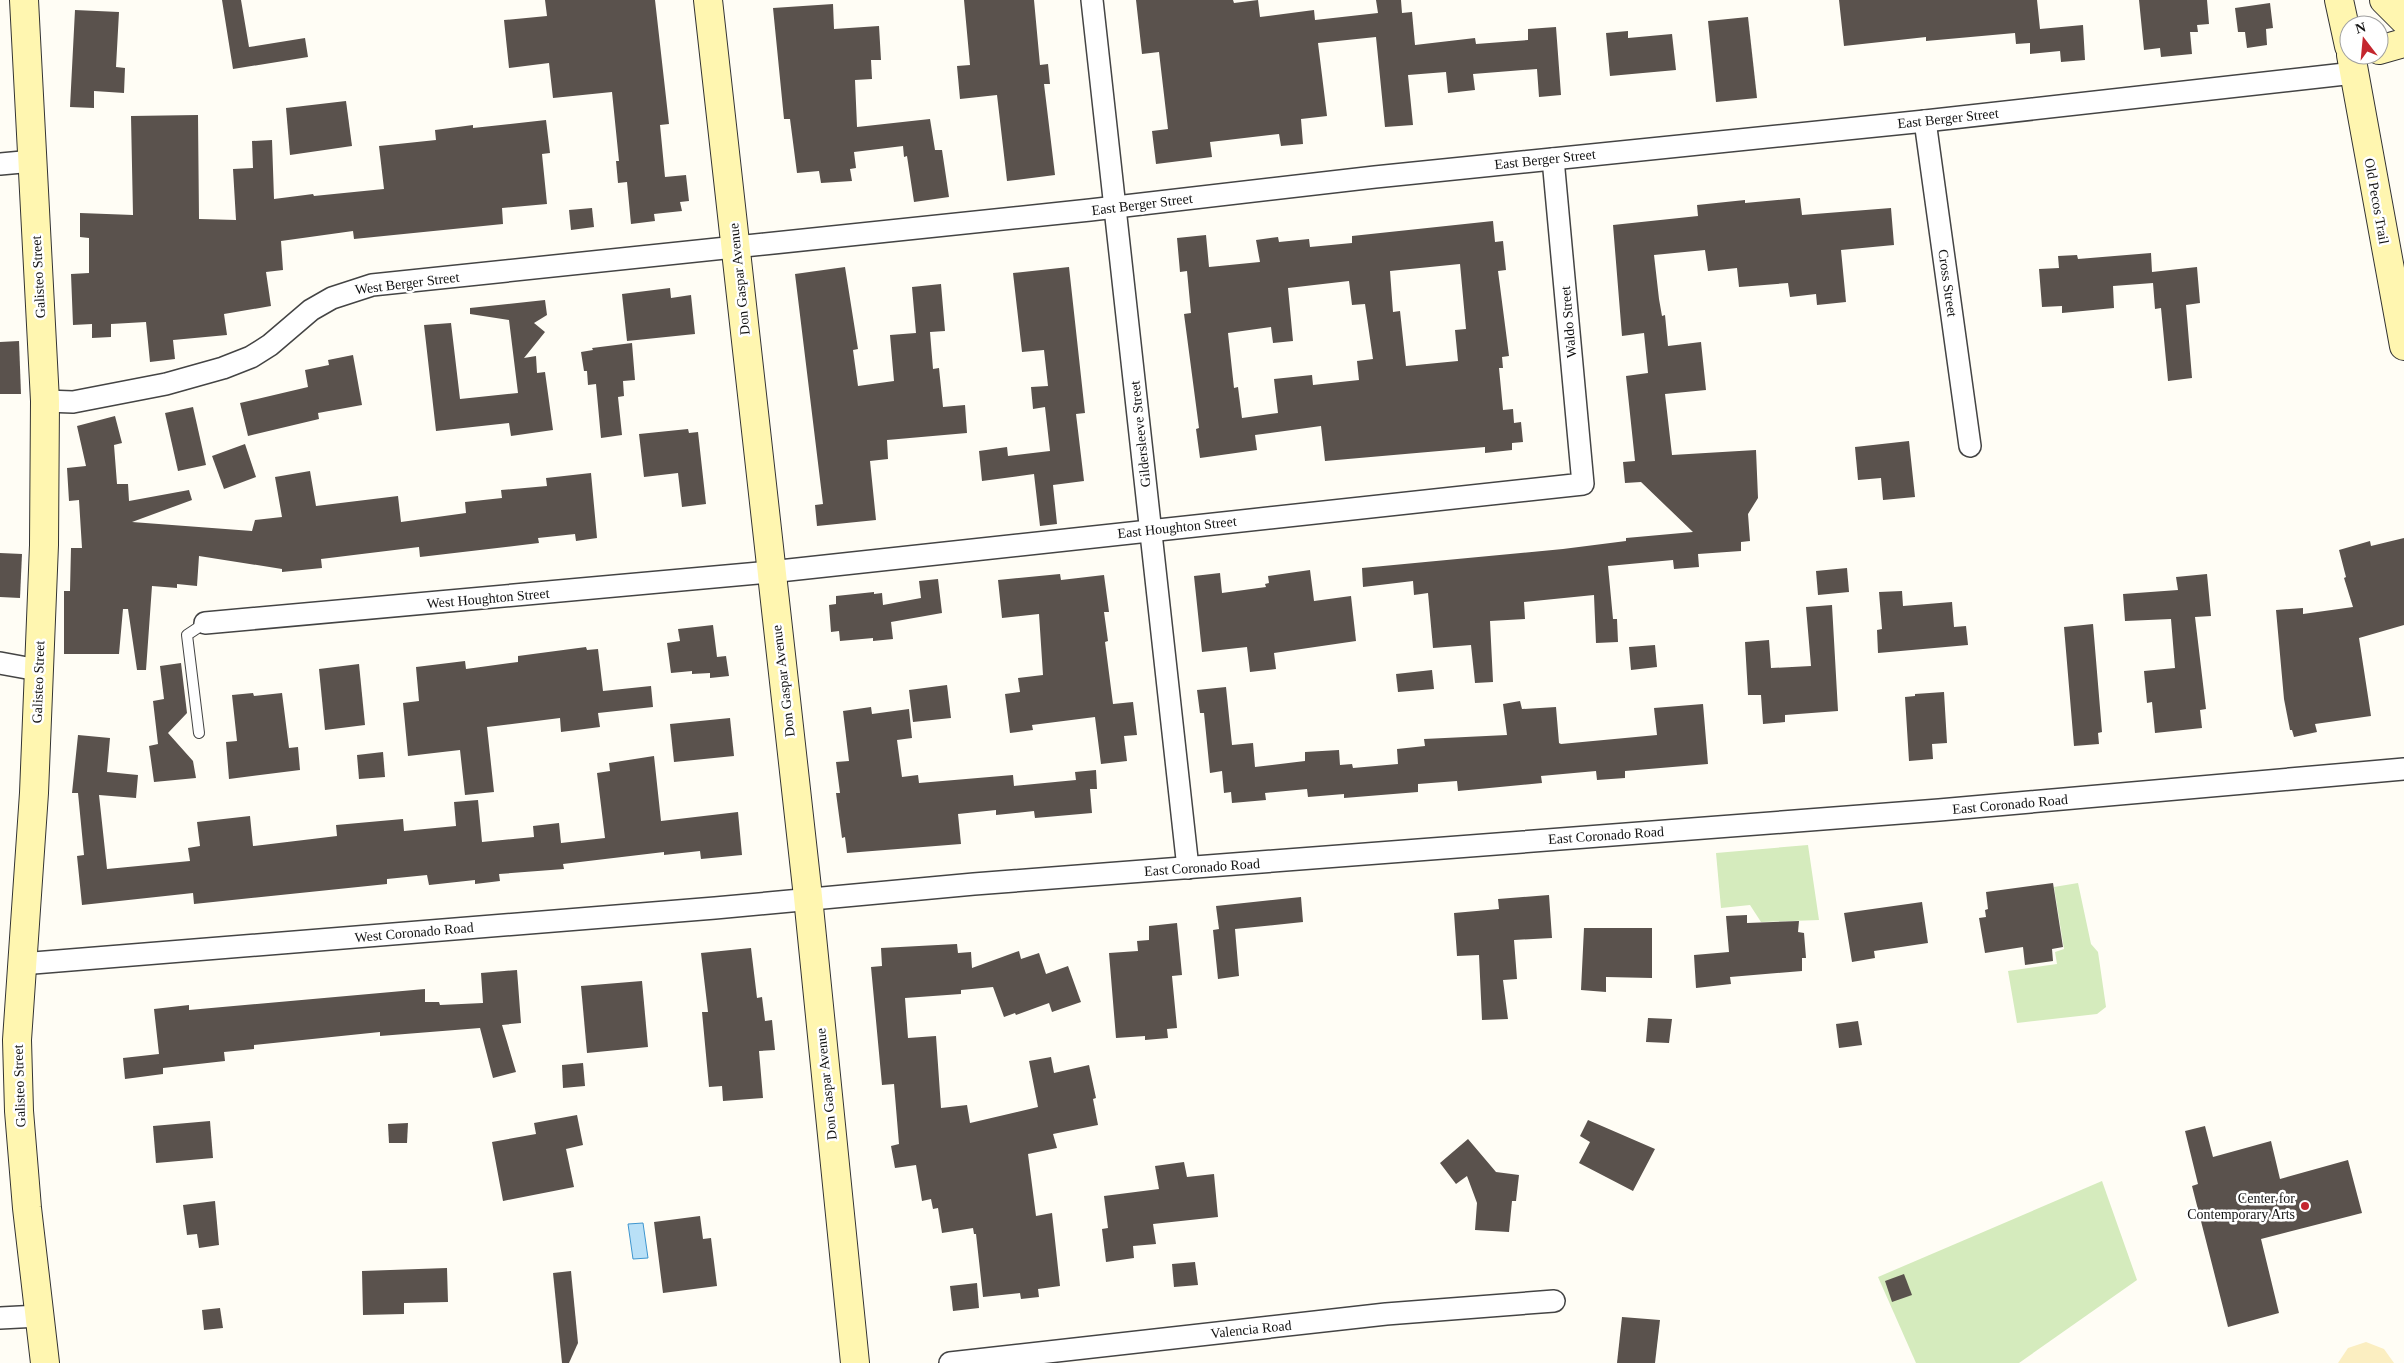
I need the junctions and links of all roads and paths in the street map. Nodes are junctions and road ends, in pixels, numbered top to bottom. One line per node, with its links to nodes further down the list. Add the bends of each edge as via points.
1 (24, 0): 14 (street, Galisteo Street)
2 (708, 0): 17 (street, Don Gaspar Avenue)
3 (1092, 0): 16 (street, Gildersleeve Street)
4 (2339, 0): 6 (street)
5 (2384, 0): 7 (street)
6 (2342, 15)
7 (2404, 20)
8 (2404, 43): 9 (street)
9 (2389, 47)
10 (2339, 64): 12 (street, East Berger Street)
11 (2360, 65): 18 (street, Old Pecos Trail)
12 (1925, 121): 13 (street, East Berger Street); 20 (street, Cross Street)
13 (1553, 159): 16 (street, East Berger Street); 21 (street, Waldo Street)
14 (33, 160): 15 (street); 19 (street, Galisteo Street)
15 (0, 164)
16 (1116, 207): 17 (street, East Berger Street); 22 (street, Gildersleeve Street)
17 (736, 246): 19 (street, West Berger Street, via 348,291 311,310 251,357 223,368 166,384 73,402); 23 (street, Don Gaspar Avenue)
18 (2404, 346)
19 (45, 401): 26 (street, Galisteo Street, via 44,545)
20 (1970, 446)
21 (1584, 484): 22 (street, East Houghton Street)
22 (1150, 529): 23 (street, East Houghton Street); 29 (street, Gildersleeve Street)
23 (770, 572): 24 (street, West Houghton Street); 30 (street, Don Gaspar Avenue)
24 (205, 623): 27 (lane, via 187,635)
25 (0, 662): 26 (street)
26 (38, 670): 31 (street, Galisteo Street, via 34,793)
27 (199, 733)
28 (2404, 769): 29 (street, East Coronado Road, via 1930,811)
29 (1188, 868): 30 (street, East Coronado Road)
30 (808, 898): 31 (street, West Coronado Road); 37 (street, Don Gaspar Avenue)
31 (21, 964): 32 (street, Galisteo Street)
32 (9, 1041): 34 (street, Galisteo Street)
33 (1554, 1301): 38 (street, Valencia Road, via 1386,1314)
34 (40, 1316): 35 (street); 36 (street, Galisteo Street)
35 (0, 1318)
36 (45, 1363)
37 (854, 1363)
38 (950, 1363)

